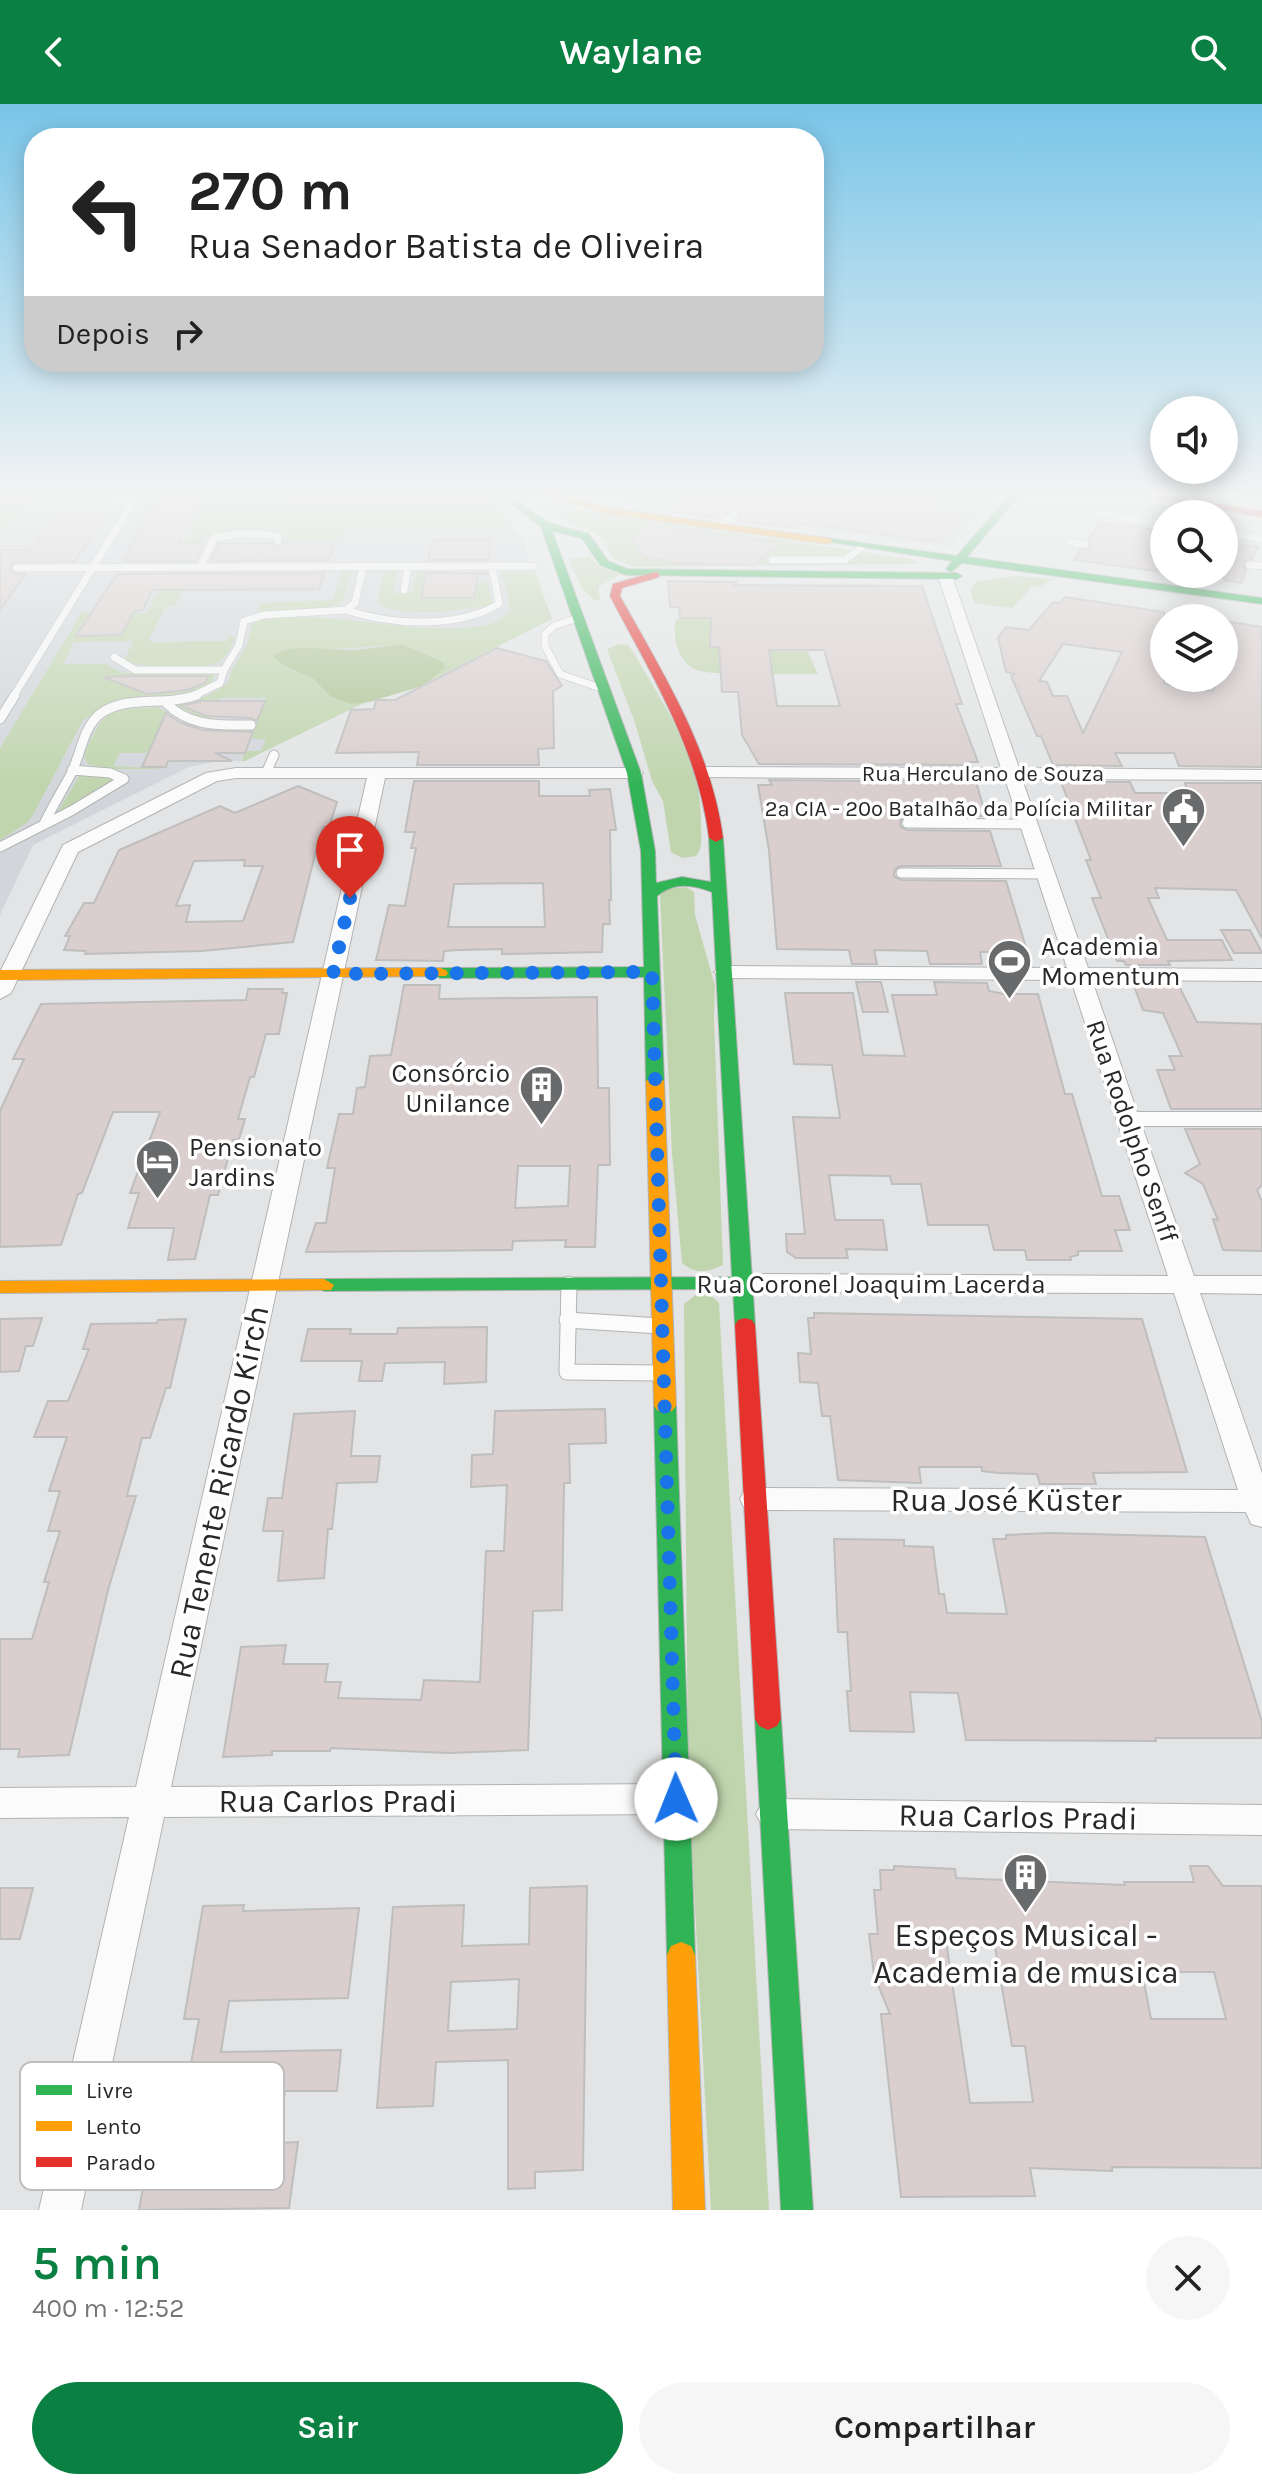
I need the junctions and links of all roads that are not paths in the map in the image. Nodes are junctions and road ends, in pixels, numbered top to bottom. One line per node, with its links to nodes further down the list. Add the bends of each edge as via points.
1 (78, 592): 15 (lane)
2 (357, 592): 9 (lane)
3 (497, 592): 9 (lane, via 499,604 478,616 408,620)
4 (568, 592): 10 (main road)
5 (616, 592): 19 (main road)
6 (951, 592): 23 (street, Rua Rodolpho Senff)
7 (1199, 592): 8 (main road)
8 (1262, 601)
9 (346, 610): 12 (lane, via 244,621 239,645)
10 (577, 618): 13 (main road); 13 (lane, via 554,626 545,634 545,646 560,674)
11 (114, 657): 12 (lane, via 135,670)
12 (224, 670): 14 (lane, via 212,690)
13 (603, 689): 22 (main road)
14 (165, 702): 16 (lane, via 198,723); 18 (lane, via 100,713 92,720)
15 (0, 719)
16 (251, 725)
17 (274, 755): 20 (lane)
18 (72, 770): 26 (lane); 26 (lane, via 124,779)
19 (705, 772): 23 (street, Rua Herculano de Souza); 30 (main road)
20 (266, 773): 21 (street); 40 (street, via 219,774 74,846)
21 (377, 773): 22 (street); 37 (street, Rua Tenente Ricardo Kirch)
22 (634, 773): 29 (main road)
23 (1012, 774): 24 (street, Rua Herculano de Souza); 27 (street, Rua Rodolpho Senff)
24 (1262, 775)
25 (907, 823): 27 (lane)
26 (44, 824): 28 (lane)
27 (1028, 824): 32 (street, Rua Rodolpho Senff)
28 (0, 847)
29 (648, 851): 30 (main road, via 661,862 685,866); 34 (main road)
30 (717, 858): 33 (main road)
31 (901, 873): 32 (lane)
32 (1045, 874): 38 (street, Rua Rodolpho Senff)
33 (719, 890): 34 (main road, via 679,881); 36 (main road)
34 (649, 895): 35 (main road)
35 (652, 972): 37 (main road); 43 (main road)
36 (724, 972): 38 (street); 44 (main road)
37 (333, 974): 40 (main road); 46 (street, Rua Tenente Ricardo Kirch)
38 (1079, 974): 39 (street); 41 (street, Rua Rodolpho Senff)
39 (1262, 975)
40 (3, 981)
41 (1128, 1119): 42 (street); 47 (street, Rua Rodolpho Senff)
42 (1262, 1119)
43 (661, 1283): 44 (main road, Rua Coronel Joaquim Lacerda); 45 (main road, Rua Coronel Joaquim Lacerda); 51 (main road)
44 (742, 1283): 47 (street, Rua Coronel Joaquim Lacerda); 53 (main road)
45 (569, 1284): 46 (main road, Rua Coronel Joaquim Lacerda); 50 (lane)
46 (265, 1285): 49 (main road, Rua Coronel Joaquim Lacerda); 56 (street, Rua Tenente Ricardo Kirch)
47 (1184, 1285): 48 (street, Rua Coronel Joaquim Lacerda); 54 (street, Rua Rodolpho Senff)
48 (1262, 1285)
49 (0, 1287)
50 (567, 1320): 51 (lane); 52 (lane, via 567,1372)
51 (662, 1326): 52 (main road)
52 (664, 1373): 55 (main road)
53 (755, 1499): 54 (street, Rua José Küster); 58 (main road)
54 (1260, 1508)
55 (676, 1799): 56 (street, Rua Carlos Pradi); 63 (main road)
56 (150, 1802): 57 (street, Rua Carlos Pradi); 60 (street, Rua Tenente Ricardo Kirch)
57 (0, 1803)
58 (774, 1814): 59 (street, Rua Carlos Pradi); 64 (main road)
59 (1262, 1820)
60 (93, 2062)
61 (64, 2190): 62 (street, Rua Tenente Ricardo Kirch)
62 (60, 2210)
63 (689, 2210)
64 (797, 2210)

